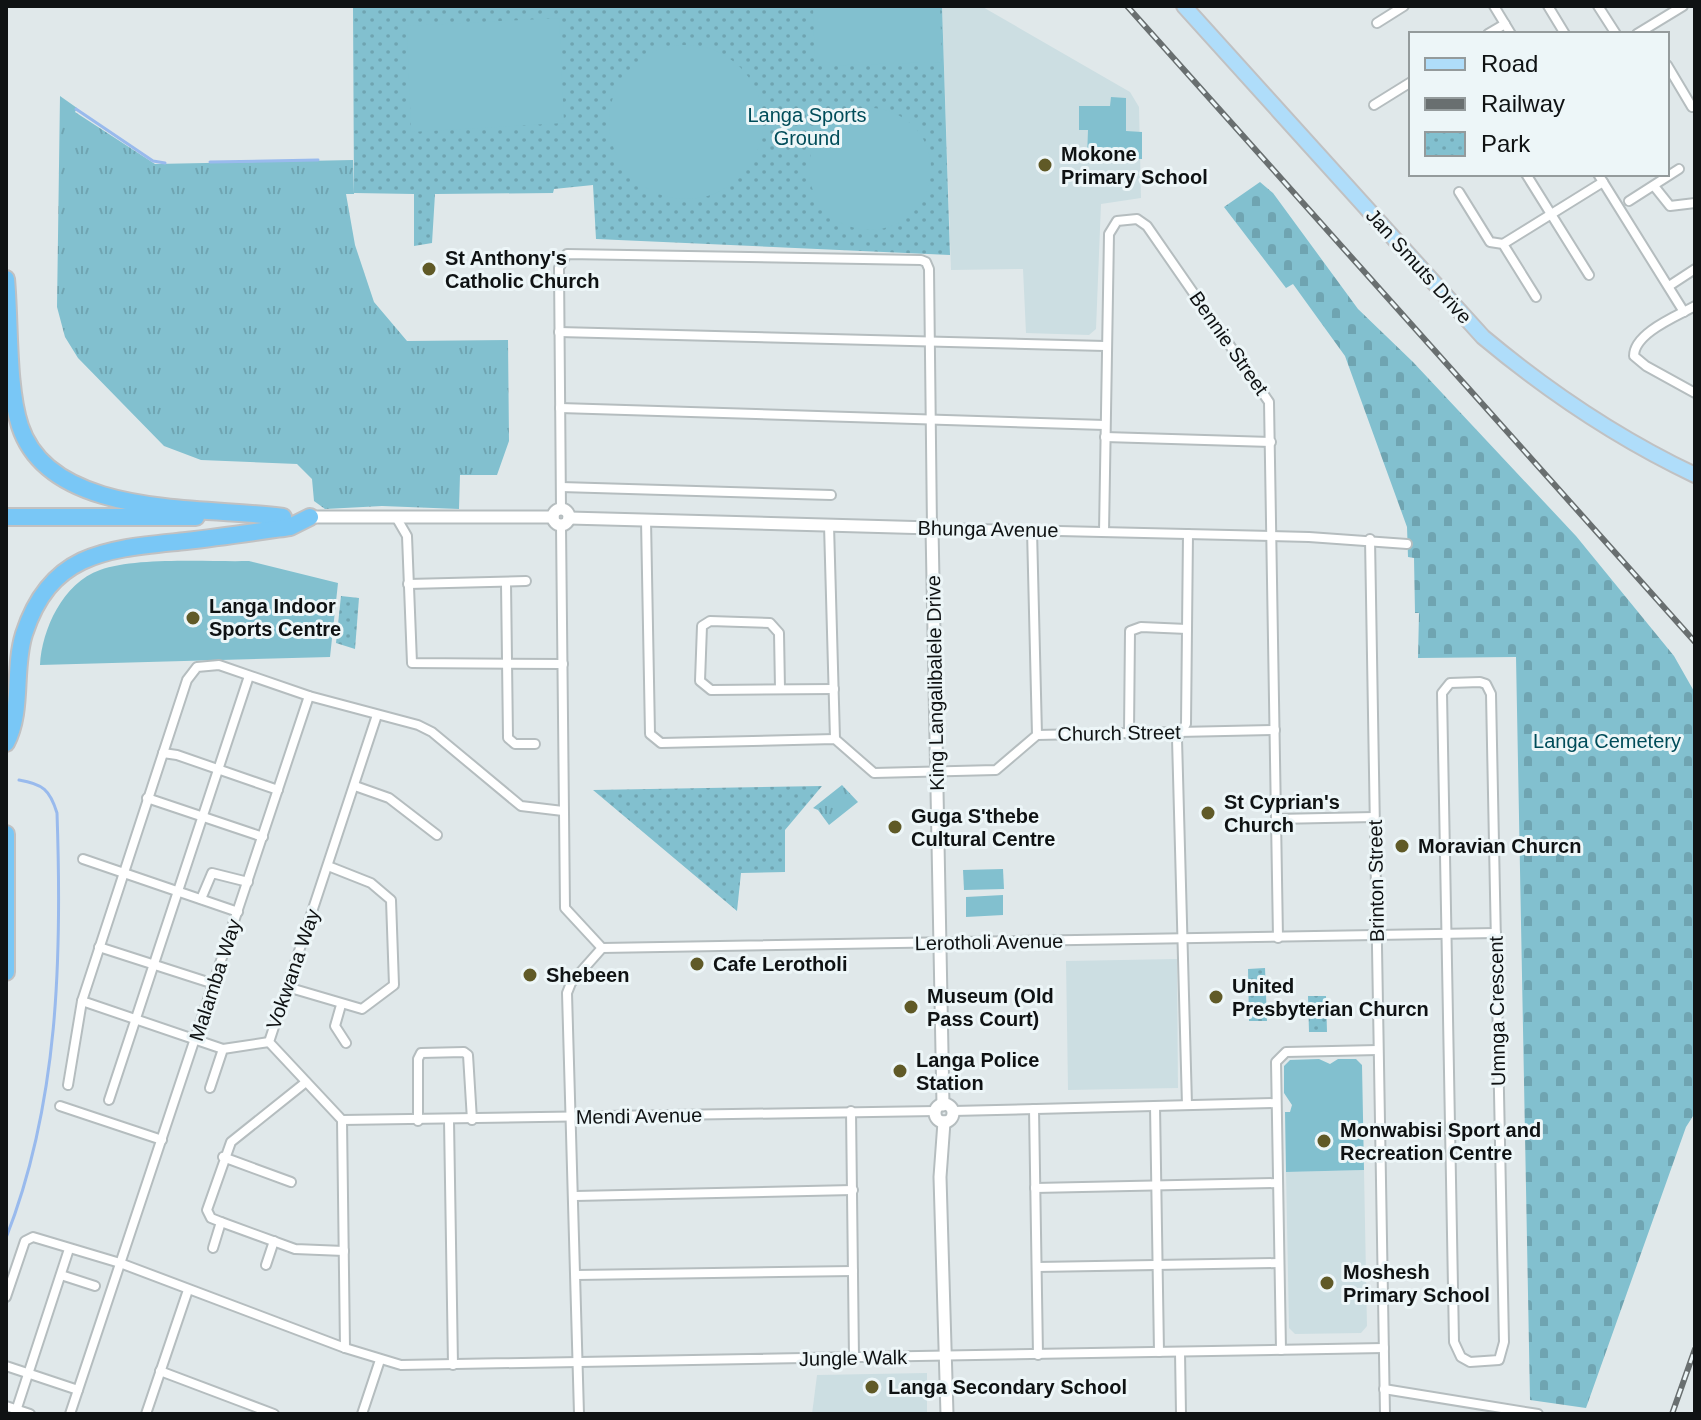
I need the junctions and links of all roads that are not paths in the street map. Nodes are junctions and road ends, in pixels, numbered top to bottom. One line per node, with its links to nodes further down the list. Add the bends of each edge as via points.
1 (1184, 6): 45 (main road, Jan Smuts Drive, via 1483,337 1593,421)
2 (1404, 6): 7 (street)
3 (1494, 6): 8 (street)
4 (1548, 6): 11 (street)
5 (1598, 6): 12 (street)
6 (1683, 6): 13 (street)
7 (1377, 23)
8 (1505, 24): 9 (street); 10 (street)
9 (1491, 32)
10 (1510, 32)
11 (1564, 32)
12 (1615, 32)
13 (1644, 32)
14 (1669, 68): 17 (street)
15 (1409, 83): 16 (street)
16 (1374, 105)
17 (1692, 107)
18 (1679, 169): 20 (street)
19 (1527, 176): 27 (street)
20 (1669, 176)
21 (1669, 176): 23 (street)
22 (1601, 178): 27 (street); 32 (street)
23 (1654, 186): 25 (street); 26 (street, via 1670,206)
24 (1459, 192): 28 (street, via 1490,242)
25 (1629, 201)
26 (1695, 203)
27 (1551, 214): 28 (street); 30 (street)
28 (1503, 244): 33 (street)
29 (1695, 269): 32 (street)
30 (1589, 275)
31 (6, 279): 49 (highway, via 15,409 25,440 44,466 83,489 122,499)
32 (1669, 286): 35 (street)
33 (1536, 297)
34 (1695, 306): 35 (street)
35 (1684, 312): 39 (street, via 1635,344 1634,356)
36 (559, 332): 37 (street); 37 (street, King Langalibalele Drive, via 559,268 564,256 593,252 926,262); 40 (street)
37 (929, 341): 38 (street); 41 (street, King Langalibalele Drive)
38 (1105, 346): 42 (street, Bennie Street); 44 (street, Bennie Street, via 1109,230 1117,221 1137,219 1266,395)
39 (1695, 393)
40 (560, 408): 41 (street); 46 (street)
41 (930, 419): 42 (street); 55 (street, King Langalibalele Drive)
42 (1105, 425): 43 (street, Bennie Street)
43 (1105, 437): 44 (street); 57 (street, Bennie Street)
44 (1271, 442): 59 (street, Bennie Street)
45 (1695, 475)
46 (561, 487): 47 (street); 52 (street)
47 (831, 495)
48 (6, 517): 49 (highway)
49 (283, 517): 50 (highway)
50 (310, 517): 51 (street, Bhunga Avenue); 78 (highway, via 290,527 103,551 61,573 42,596 23,637)
51 (396, 517): 52 (street, Bhunga Avenue); 64 (street, via 406,532)
52 (561, 518): 53 (street, Bhunga Avenue); 67 (street)
53 (646, 520): 54 (street, Bhunga Avenue); 77 (street, via 654,740)
54 (829, 525): 55 (street, Bhunga Avenue); 70 (street)
55 (932, 528): 56 (street, Bhunga Avenue); 82 (street, King Langalibalele Drive)
56 (1032, 530): 57 (street, Bhunga Avenue); 76 (street)
57 (1104, 532): 58 (street, Bhunga Avenue)
58 (1188, 534): 59 (street, Bhunga Avenue); 65 (street)
59 (1272, 536): 60 (street, Bhunga Avenue); 73 (street, Bennie Street)
60 (1370, 539): 61 (street, Bhunga Avenue); 88 (street, Brinton Street)
61 (1407, 544)
62 (526, 581): 63 (street)
63 (506, 583): 64 (street); 66 (street)
64 (408, 584): 66 (street, via 412,663)
65 (1187, 629): 74 (street, via 1130,631); 75 (street)
66 (507, 664): 67 (street); 79 (street, via 508,738 515,744)
67 (563, 664): 86 (street)
68 (249, 676): 71 (street); 80 (street, via 214,664 193,671); 81 (street)
69 (780, 689): 69 (street, via 715,691 703,685 702,626 710,621 776,627); 70 (street)
70 (834, 689): 77 (street)
71 (309, 696): 72 (street); 84 (street, Malamba Way)
72 (377, 715): 83 (street, Vokwana Way); 86 (street, via 432,732 521,806)
73 (1275, 730): 75 (street, Church Street); 89 (street, Bennie Street)
74 (1129, 732): 75 (street, Church Street); 76 (street, Church Street)
75 (1182, 732): 104 (street, via 1177,739)
76 (1037, 735): 82 (street, Church Street, via 996,770)
77 (835, 739): 82 (street, Church Street, via 874,773)
78 (6, 743)
79 (535, 744)
80 (163, 753): 81 (street); 85 (street)
81 (218, 769): 84 (street); 87 (street)
82 (937, 773): 105 (street, King Langalibalele Drive)
83 (355, 786): 91 (street, via 389,798); 94 (street, Vokwana Way)
84 (278, 790): 92 (street, Malamba Way)
85 (147, 798): 87 (street); 95 (street)
86 (563, 811): 107 (street, via 565,908)
87 (202, 817): 92 (street); 97 (street)
88 (1374, 817): 89 (street); 101 (street, Brinton Street)
89 (1276, 819): 103 (street, Bennie Street)
90 (6, 834): 109 (highway)
91 (437, 835)
92 (263, 837): 96 (street, Malamba Way)
93 (83, 859): 95 (street)
94 (328, 866): 111 (street, Vokwana Way); 113 (street, via 371,883 393,904 394,985 366,1008)
95 (123, 873): 97 (street); 106 (street)
96 (248, 882): 98 (street, via 215,872); 99 (street, Malamba Way)
97 (178, 891): 98 (street); 108 (street)
98 (201, 899): 99 (street)
99 (238, 912): 110 (street, Malamba Way)
100 (1496, 933): 102 (street, Lerotholi Avenue); 102 (street, Umnga Crescent, via 1491,694 1486,684 1458,682 1442,693); 102 (street, Umnga Crescent, via 1504,1342 1500,1358 1485,1362 1465,1361 1454,1342)
101 (1376, 935): 102 (street, Lerotholi Avenue); 103 (street, Lerotholi Avenue); 119 (street, Brinton Street)
102 (1446, 935)
103 (1278, 938): 104 (street, Lerotholi Avenue)
104 (1182, 939): 105 (street, Lerotholi Avenue); 125 (street)
105 (940, 943): 107 (street, Lerotholi Avenue); 128 (street, King Langalibalele Drive)
106 (99, 947): 108 (street); 112 (street)
107 (602, 948): 131 (street, via 567,993)
108 (154, 964): 110 (street); 114 (street)
109 (6, 972)
110 (214, 984): 115 (street, Malamba Way)
111 (287, 987): 113 (street); 116 (street, Vokwana Way)
112 (82, 1001): 114 (street); 121 (street)
113 (341, 1005): 117 (street, via 335,1026)
114 (136, 1019): 115 (street); 123 (street)
115 (195, 1040): 118 (street); 136 (street, Malamba Way)
116 (269, 1042): 118 (street); 120 (street, Vokwana Way)
117 (346, 1043)
118 (223, 1049): 122 (street)
119 (1378, 1050): 124 (street, via 1283,1053 1276,1062); 161 (street, Brinton Street)
120 (306, 1082): 132 (street, Vokwana Way); 137 (street, via 235,1138)
121 (68, 1085)
122 (210, 1088)
123 (109, 1100)
124 (1276, 1103): 125 (street, Mendi Avenue); 139 (street)
125 (1187, 1105): 127 (street, Mendi Avenue)
126 (60, 1106): 136 (street)
127 (1155, 1106): 129 (street, Mendi Avenue); 140 (street)
128 (944, 1109): 129 (street, Mendi Avenue); 130 (street, Mendi Avenue); 166 (street, via 951,1119 944,1122 940,1177)
129 (1034, 1109): 141 (street)
130 (851, 1111): 131 (street, Mendi Avenue); 142 (street)
131 (573, 1117): 134 (street, Mendi Avenue); 143 (street)
132 (342, 1120): 135 (street, Mendi Avenue); 148 (street)
133 (449, 1120): 134 (street, Mendi Avenue); 135 (street, Mendi Avenue); 170 (street)
134 (472, 1120): 135 (street, via 468,1055 429,1052 418,1059)
135 (418, 1121)
136 (162, 1140): 149 (street, Malamba Way)
137 (223, 1157): 138 (street); 144 (street, via 207,1210)
138 (291, 1182)
139 (1278, 1183): 140 (street); 150 (street)
140 (1157, 1186): 141 (street); 152 (street)
141 (1035, 1188): 153 (street)
142 (853, 1190): 143 (street); 154 (street)
143 (575, 1196): 156 (street)
144 (221, 1222): 145 (street); 146 (street)
145 (274, 1241): 148 (street, via 301,1250); 151 (street)
146 (213, 1248)
147 (69, 1249): 149 (street, Jungle Walk); 155 (street); 159 (street, Jungle Walk, via 28,1238)
148 (344, 1251): 160 (street)
149 (120, 1263): 158 (street, Jungle Walk); 175 (street, Malamba Way)
150 (1279, 1263): 152 (street); 162 (street)
151 (266, 1265)
152 (1158, 1265): 153 (street); 163 (street)
153 (1037, 1267): 165 (street)
154 (853, 1271): 156 (street); 167 (street)
155 (61, 1275): 157 (street); 173 (street)
156 (576, 1275): 169 (street)
157 (95, 1286)
158 (188, 1290): 160 (street, Jungle Walk); 172 (street)
159 (6, 1297)
160 (345, 1348): 168 (street, Jungle Walk)
161 (1384, 1348): 162 (street, Jungle Walk); 174 (street, Brinton Street)
162 (1281, 1350): 164 (street, Jungle Walk)
163 (1159, 1352): 164 (street, Jungle Walk); 165 (street, Jungle Walk)
164 (1180, 1352): 185 (street)
165 (1038, 1355): 166 (street, Jungle Walk)
166 (945, 1356): 167 (street, Jungle Walk); 184 (street)
167 (854, 1358): 169 (street, Jungle Walk)
168 (380, 1360): 170 (street, Jungle Walk); 182 (street)
169 (578, 1362): 170 (street, Jungle Walk); 183 (street)
170 (453, 1365)
171 (6, 1366): 173 (street)
172 (160, 1371): 180 (street); 181 (street)
173 (28, 1374): 175 (street); 177 (street)
174 (1384, 1389): 186 (street, Brinton Street); 187 (street)
175 (78, 1390): 179 (street, Malamba Way)
176 (6, 1406): 177 (street)
177 (16, 1412): 178 (street)
178 (30, 1414)
179 (70, 1414)
180 (146, 1414)
181 (274, 1414)
182 (362, 1414)
183 (579, 1414)
184 (947, 1414)
185 (1181, 1414)
186 (1385, 1414)
187 (1538, 1414)

